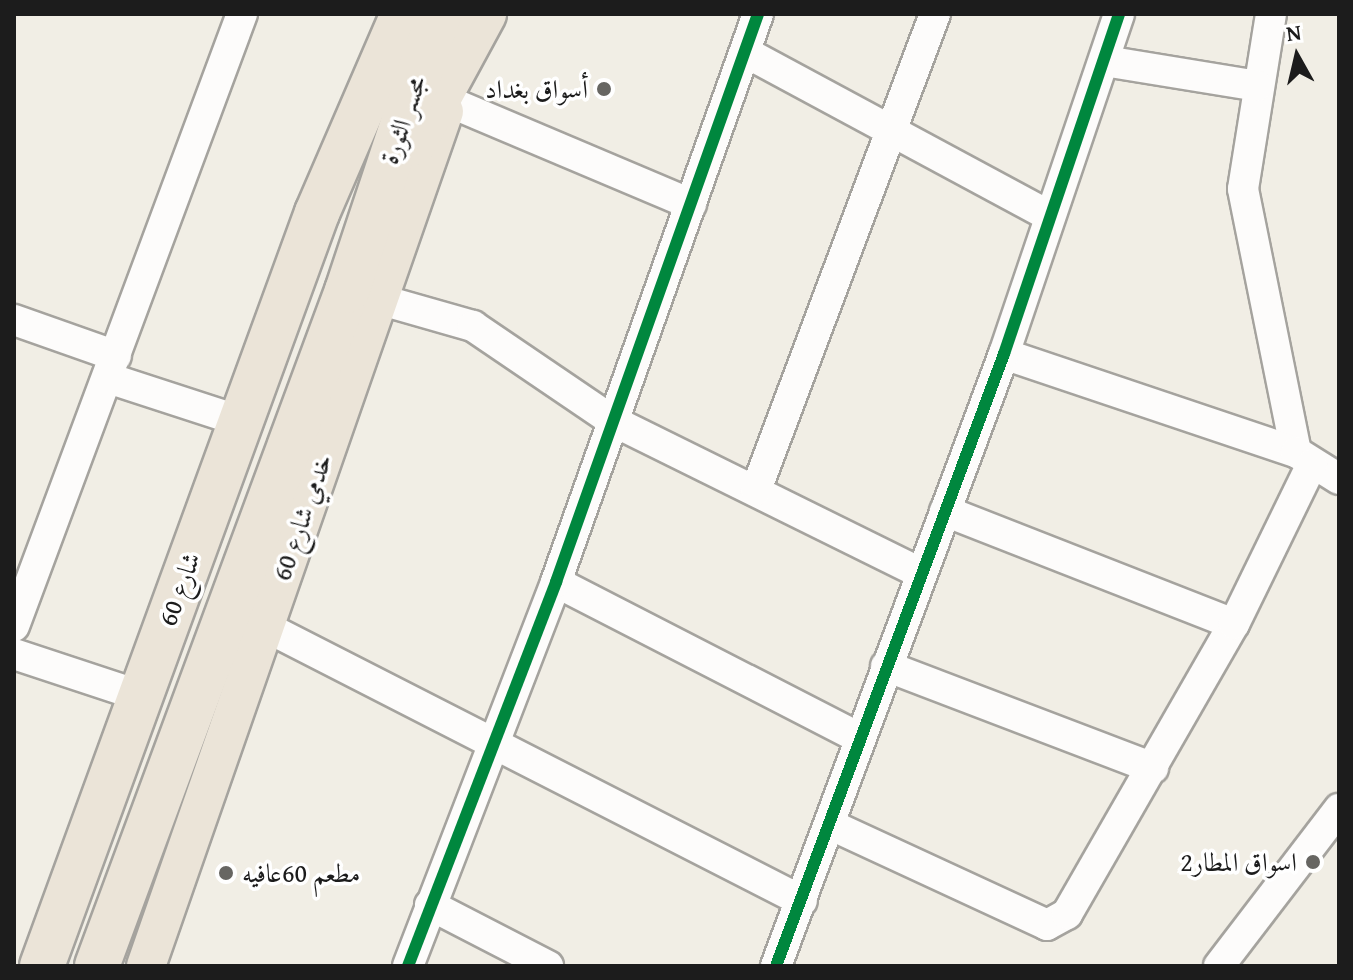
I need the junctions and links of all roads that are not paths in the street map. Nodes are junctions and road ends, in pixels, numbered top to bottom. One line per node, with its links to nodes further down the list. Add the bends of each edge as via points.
1 (371, 14): 16 (highway)
2 (403, 14): 16 (highway, مجسر الثورة)
3 (439, 14): 18 (highway, مجسر الثورة)
4 (484, 14): 12 (highway)
5 (758, 14): 10 (street)
6 (935, 14): 14 (street)
7 (1119, 14): 11 (street)
8 (1271, 14): 13 (street)
9 (239, 15): 22 (street)
10 (745, 52): 14 (street); 15 (street)
11 (1105, 61): 13 (street); 17 (street)
12 (453, 84): 15 (street); 18 (highway); 19 (main road, خدمي شارع 60)
13 (1257, 86): 25 (street, via 1244,164 1244,199)
14 (894, 131): 17 (street); 27 (street)
15 (691, 204): 24 (street)
16 (317, 213): 23 (highway, شارع 60)
17 (1050, 216): 21 (street)
18 (367, 225): 46 (highway, شارع 60)
19 (378, 299): 24 (street, via 473,326); 33 (main road, خدمي شارع 60)
20 (14, 320): 22 (street)
21 (1004, 354): 25 (street); 28 (street)
22 (112, 367): 23 (street); 32 (street)
23 (240, 421): 36 (highway, شارع 60)
24 (613, 421): 27 (street); 30 (street)
25 (1304, 458): 26 (street); 31 (street)
26 (1339, 479)
27 (756, 490): 29 (street)
28 (945, 511): 29 (street); 31 (street)
29 (921, 573): 35 (street)
30 (556, 582): 37 (street); 38 (street)
31 (1234, 624): 39 (street)
32 (14, 626)
33 (264, 626): 38 (street); 47 (main road, خدمي شارع 60)
34 (14, 654): 36 (street)
35 (886, 666): 37 (street); 39 (street)
36 (141, 696): 45 (highway, شارع 60)
37 (859, 738): 41 (street)
38 (490, 745): 43 (street); 44 (street)
39 (1153, 768): 41 (street, via 1067,914 1047,925)
40 (1339, 809): 42 (street)
41 (831, 825): 43 (street)
42 (1327, 839): 51 (street)
43 (802, 901): 50 (street)
44 (430, 905): 48 (street); 49 (street)
45 (42, 966)
46 (97, 966)
47 (146, 966)
48 (408, 966)
49 (548, 966)
50 (776, 966)
51 (1219, 966)

